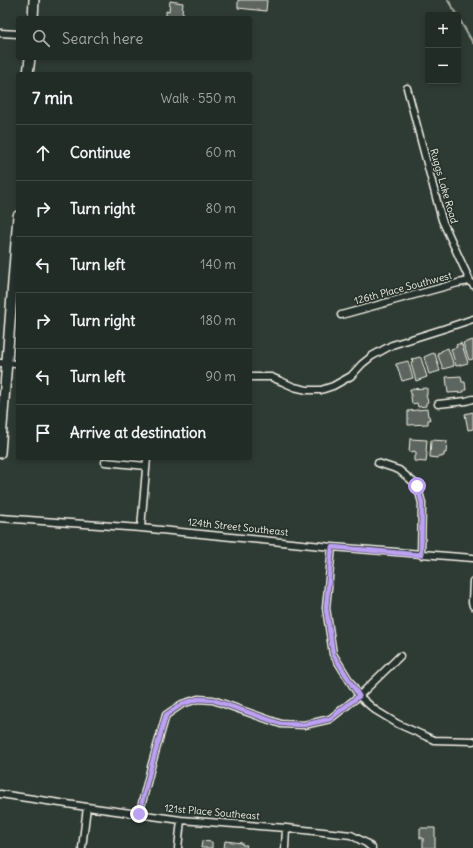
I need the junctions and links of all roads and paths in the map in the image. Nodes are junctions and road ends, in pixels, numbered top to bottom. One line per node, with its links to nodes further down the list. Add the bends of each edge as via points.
1 (34, 0): 2 (street)
2 (33, 16)
3 (0, 33): 4 (street)
4 (16, 34)
5 (30, 60): 6 (street)
6 (28, 72)
7 (407, 88): 9 (street, Ruggs Lake Road, via 442,220)
8 (16, 245): 12 (street)
9 (472, 283): 10 (street, 126th Place Southwest, via 458,284)
10 (341, 316)
11 (473, 319): 14 (street, via 392,345 372,356 351,376 321,390 294,387 271,378)
12 (4, 363): 13 (street); 17 (street)
13 (16, 364)
14 (252, 377)
15 (473, 399): 16 (street)
16 (438, 404)
17 (0, 453)
18 (147, 460): 21 (street)
19 (105, 462): 21 (street)
20 (378, 463): 25 (street, via 399,470 417,486 422,503)
21 (146, 466): 23 (street)
22 (0, 518): 23 (street, 124th Street Southeast)
23 (141, 528): 24 (street, 124th Street Southeast)
24 (332, 547): 25 (street, 124th Street Southeast); 30 (street, via 326,608 333,654)
25 (421, 555): 26 (street, 124th Street Southeast)
26 (473, 558)
27 (473, 580): 28 (street)
28 (473, 606)
29 (400, 656): 30 (street)
30 (359, 696): 31 (street, via 375,710 398,724 434,740); 34 (street, via 330,719 304,725 281,724 213,700 198,699 182,704 166,715)
31 (473, 741)
32 (0, 794): 33 (street, 121st Place Southeast)
33 (86, 807): 34 (street, 121st Place Southeast); 37 (street)
34 (139, 814): 35 (street, 121st Place Southeast)
35 (180, 820): 36 (street, 121st Place Southeast); 38 (street)
36 (286, 828): 39 (street); 40 (street, 121st Place Southeast, via 351,835)
37 (82, 848)
38 (178, 848)
39 (285, 848)
40 (372, 848)

